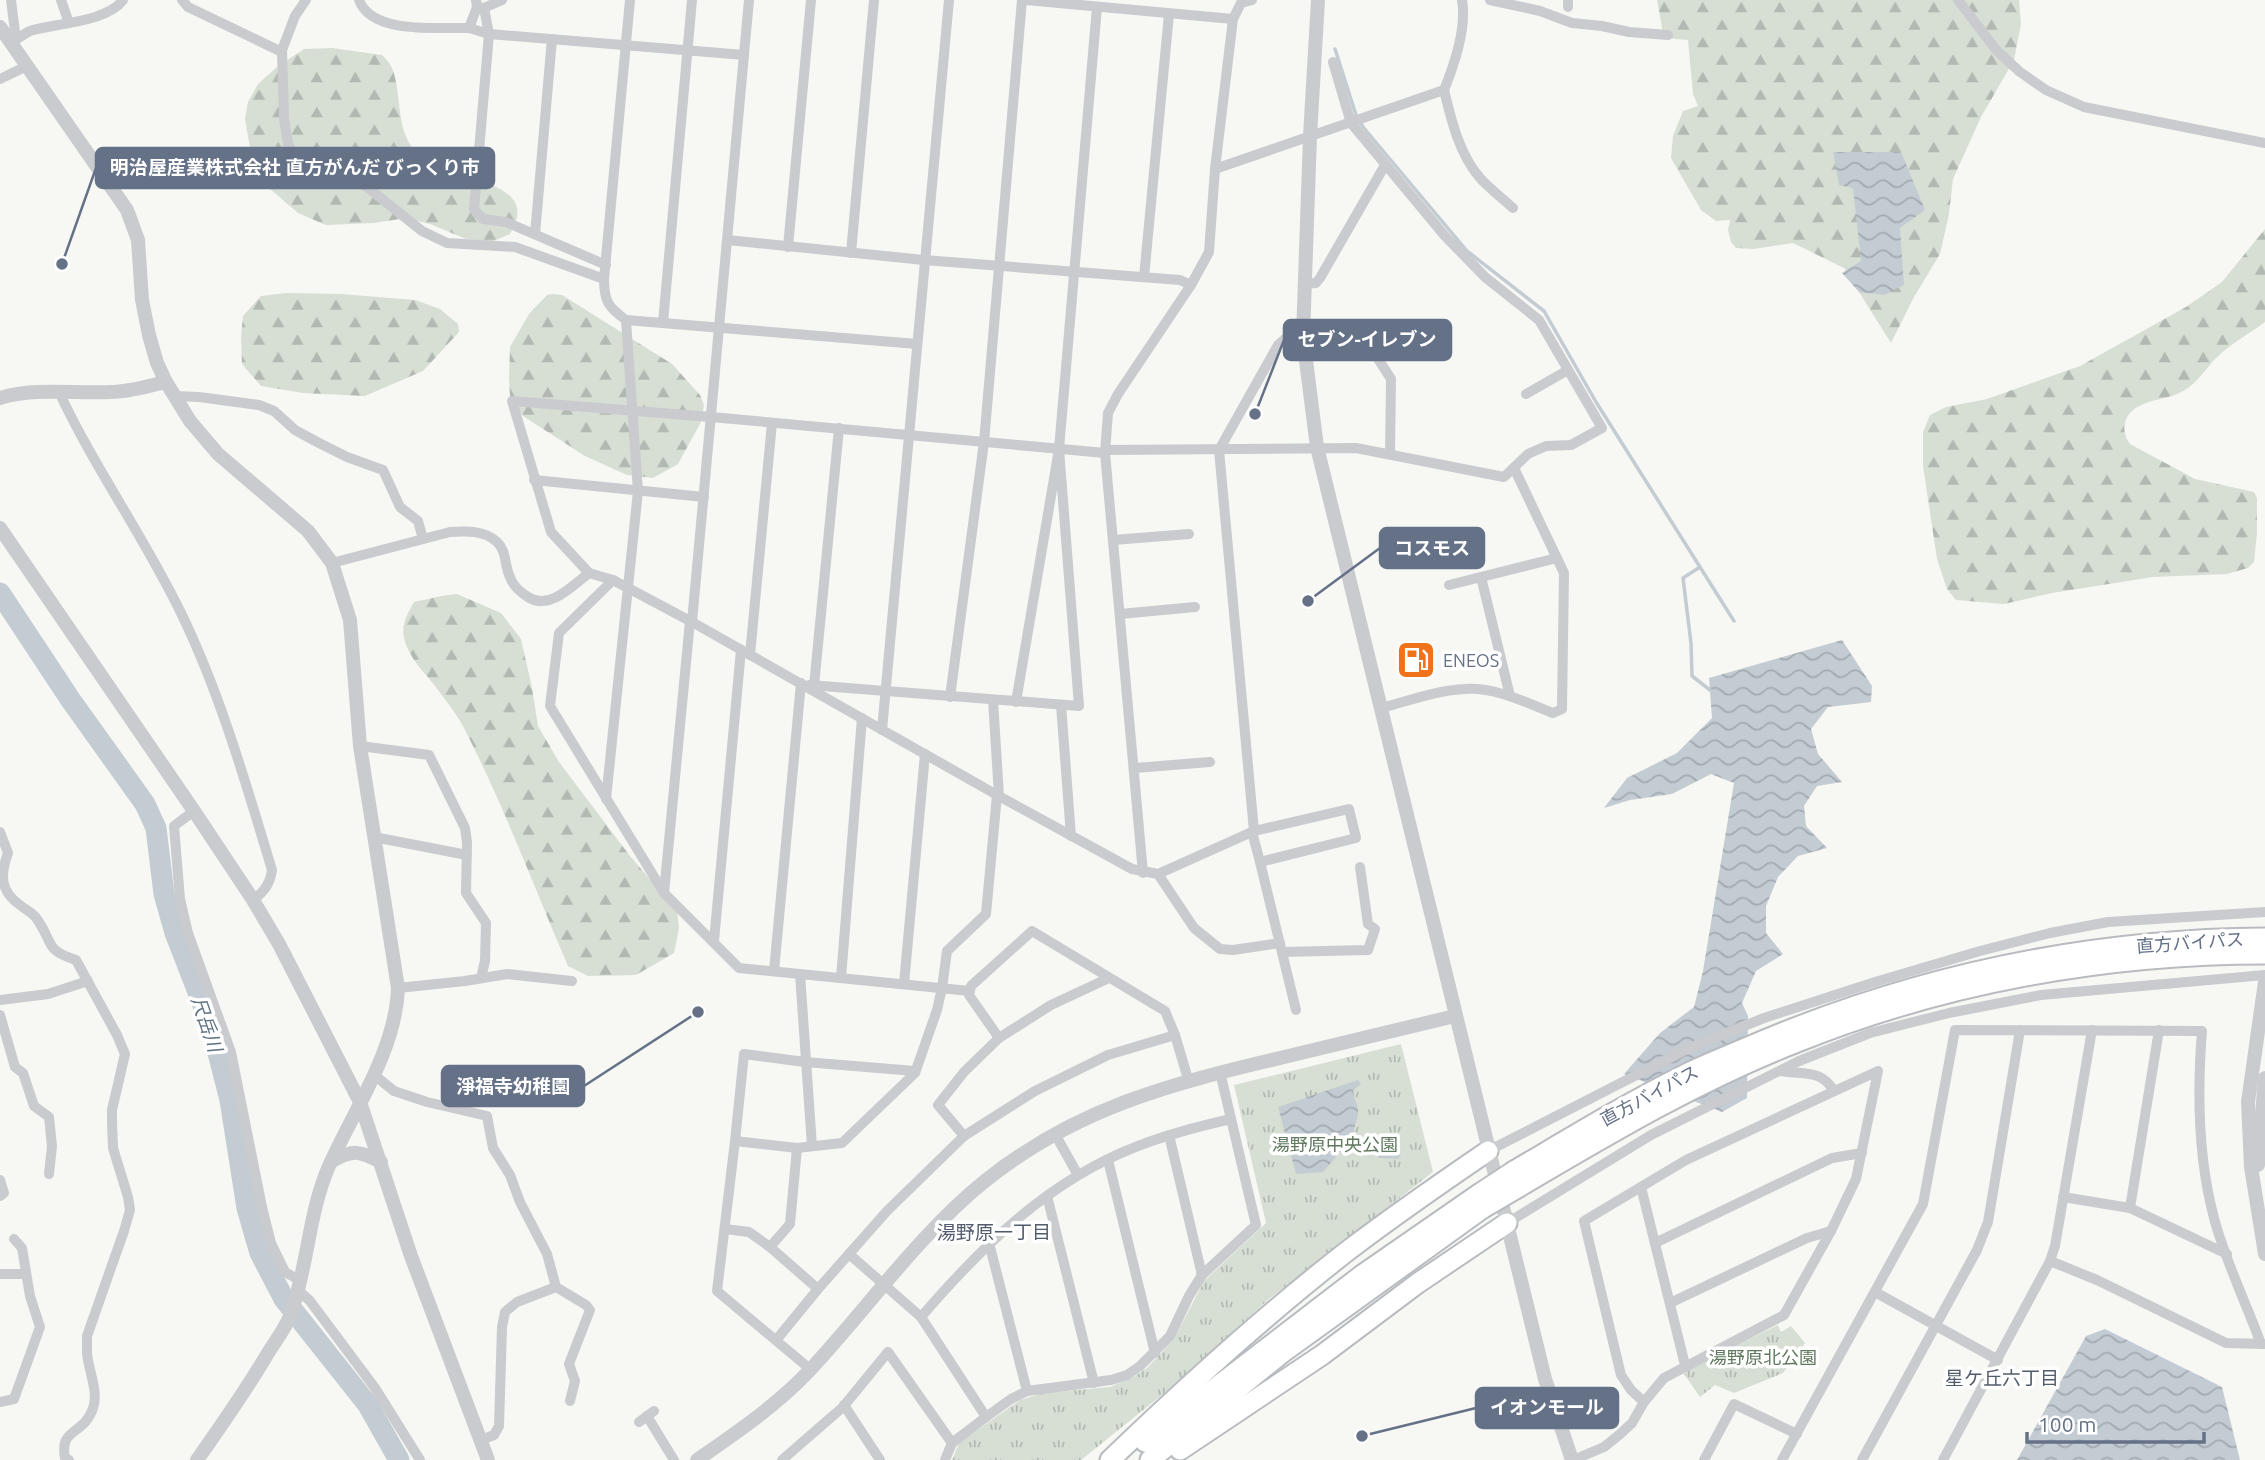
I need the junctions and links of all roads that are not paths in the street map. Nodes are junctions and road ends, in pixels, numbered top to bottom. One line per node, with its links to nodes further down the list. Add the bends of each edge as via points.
1 (11, 0): 30 (street)
2 (61, 0): 24 (street)
3 (123, 0): 24 (street, via 101,15)
4 (182, 0): 33 (street)
5 (306, 0): 33 (street)
6 (359, 0): 26 (street, via 362,9 388,24)
7 (502, 0): 20 (street)
8 (629, 0): 31 (street)
9 (692, 0): 32 (street)
10 (749, 0): 34 (street)
11 (811, 0): 47 (street)
12 (874, 0): 48 (street)
13 (948, 0): 49 (street)
14 (1024, 0): 21 (street); 51 (street)
15 (1318, 0): 40 (street)
16 (1462, 0): 38 (street, via 1457,51)
17 (1490, 0): 28 (street, via 1572,23)
18 (1958, 0): 41 (street, via 1997,51 2046,90 2084,107)
19 (1244, 1): 23 (street)
20 (479, 5): 26 (street); 27 (street)
21 (1097, 7): 22 (street); 52 (street)
22 (1169, 14): 23 (street); 53 (street)
23 (1233, 19): 43 (street)
24 (68, 23): 30 (street, via 27,32)
25 (0, 27): 30 (street)
26 (469, 28): 27 (street)
27 (489, 34): 29 (street); 45 (street, via 474,209 483,219)
28 (1668, 35)
29 (552, 39): 31 (street); 45 (street)
30 (14, 41): 36 (street)
31 (626, 45): 32 (street); 50 (street)
32 (688, 50): 34 (street); 58 (street)
33 (282, 52): 54 (street, via 284,119 288,144 298,163 310,171 362,183 422,230 447,243 515,247)
34 (744, 55): 46 (street)
35 (1333, 62): 39 (street)
36 (27, 66): 37 (street); 64 (street, via 127,210 138,240 149,335)
37 (0, 79)
38 (1444, 90): 39 (street); 44 (street, via 1465,154 1478,176)
39 (1357, 121): 40 (street); 42 (street)
40 (1310, 136): 43 (street); 55 (street)
41 (2265, 143)
42 (1385, 164): 55 (street, via 1320,278); 63 (street, via 1445,236 1539,320)
43 (1215, 169): 56 (street, via 1209,252)
44 (1513, 208)
45 (535, 234): 50 (street)
46 (728, 240): 47 (street); 59 (street)
47 (788, 247): 48 (street)
48 (851, 253): 49 (street)
49 (924, 260): 51 (street); 61 (street)
50 (606, 265): 54 (street)
51 (1000, 266): 52 (street); 74 (street)
52 (1075, 272): 53 (street); 76 (street)
53 (1144, 278): 56 (street)
54 (604, 279): 57 (street, via 604,295 611,310)
55 (1304, 284): 60 (street)
56 (1191, 285): 78 (street, via 1108,413)
57 (626, 320): 58 (street); 69 (street)
58 (663, 323): 59 (street)
59 (720, 328): 61 (street); 70 (street)
60 (1303, 337): 62 (street); 77 (street, via 1286,338 1278,345)
61 (917, 344): 73 (street)
62 (1306, 356): 75 (street); 79 (street, via 1373,351 1391,379)
63 (1568, 370): 66 (street); 80 (street, via 1602,428 1571,445 1546,446 1528,454)
64 (166, 382): 65 (street, via 114,393); 67 (street)
65 (58, 392): 68 (street); 126 (street, via 182,615 212,684 272,870 271,881)
66 (1526, 394)
67 (175, 396): 86 (street, via 259,405 319,443 383,470 400,507 418,521); 89 (street, via 218,454 308,531)
68 (0, 398)
69 (631, 411): 70 (street); 81 (street, via 512,401); 82 (street)
70 (711, 417): 71 (street); 83 (street)
71 (772, 423): 72 (street); 98 (street)
72 (839, 428): 73 (street); 99 (street)
73 (909, 435): 74 (street); 100 (street)
74 (984, 442): 76 (street); 102 (street)
75 (1317, 447): 77 (street); 79 (street); 106 (street)
76 (1059, 449): 78 (street); 104 (street); 105 (street, via 1080,706)
77 (1219, 450): 78 (street); 117 (street)
78 (1105, 452): 87 (street)
79 (1390, 454): 80 (street, via 1504,477)
80 (1514, 468): 88 (street)
81 (534, 480): 82 (street); 90 (street, via 551,532)
82 (638, 491): 83 (street); 94 (street)
83 (704, 497): 97 (street)
84 (0, 528): 115 (street)
85 (1189, 534): 87 (street)
86 (423, 539): 89 (street); 90 (street, via 468,531 495,540 503,549 510,578 532,600 545,602 560,595)
87 (1113, 540): 96 (street)
88 (1557, 558): 91 (street); 101 (street, via 1564,573 1562,709 1553,713)
89 (332, 563): 109 (street, via 350,620)
90 (589, 573): 92 (street)
91 (1481, 578): 93 (street); 101 (street)
92 (613, 580): 94 (street); 114 (street, via 559,633 550,706)
93 (1449, 585)
94 (629, 589): 97 (street); 114 (street)
95 (1195, 607): 96 (street)
96 (1120, 614): 112 (street)
97 (691, 621): 98 (street); 125 (street)
98 (746, 652): 99 (street); 129 (street)
99 (806, 685): 100 (street); 107 (street); 133 (street)
100 (885, 692): 102 (street); 108 (street)
101 (1510, 696): 106 (street, via 1466,688)
102 (950, 697): 103 (street)
103 (993, 700): 104 (street); 113 (street)
104 (1016, 702): 105 (street)
105 (1061, 705): 118 (street)
106 (1381, 708): 149 (street)
107 (862, 718): 108 (street); 137 (street)
108 (882, 730): 110 (street)
109 (360, 746): 119 (street); 120 (street, via 429,755 461,817)
110 (925, 754): 113 (street); 142 (street)
111 (1210, 762): 112 (street)
112 (1135, 768): 123 (street)
113 (998, 795): 118 (street); 144 (street, via 986,914 947,951)
114 (606, 799): 125 (street)
115 (194, 811): 126 (street); 202 (street, via 174,826 185,922 231,1052 271,1243)
116 (0, 832): 139 (street, via 8,853 2,869 3,886 11,899 35,916 52,948 76,960)
117 (1253, 832): 121 (street); 121 (street, via 1349,809 1356,838); 124 (street)
118 (1071, 836): 123 (street)
119 (374, 837): 120 (street); 143 (street)
120 (467, 855): 136 (street, via 466,893 486,923)
121 (1260, 862): 130 (street)
122 (1360, 867): 130 (street, via 1368,924 1375,929 1368,950)
123 (1143, 873): 124 (street)
124 (1158, 874): 130 (street, via 1194,928 1220,949)
125 (664, 893): 129 (street)
126 (253, 900): 163 (street)
127 (2265, 912): 171 (street, via 2108,922 1980,951 1875,982 1689,1048)
128 (2265, 938): 131 (highway, 直方バイパス)
129 (714, 942): 133 (street, via 739,968)
130 (1281, 947): 147 (street)
131 (2172, 950): 132 (highway, 直方バイパス); 183 (highway, 直方バイパス, bridge, via 2101,948 1948,977 1864,1001 1793,1027 1623,1107)
132 (2265, 954)
133 (774, 971): 134 (street)
134 (800, 974): 137 (street); 155 (street)
135 (2265, 975): 157 (street, via 2041,995 1962,1010 1870,1033)
136 (481, 978): 140 (street, via 507,974); 143 (street)
137 (841, 978): 142 (street)
138 (1109, 978): 145 (street, via 1032,931); 153 (street, via 1165,1011); 154 (street, via 1030,1016)
139 (88, 981): 146 (street, via 48,994); 226 (street, via 125,1054 112,1123 113,1148 130,1210 87,1336 95,1404 88,1422 66,1438 63,1446)
140 (572, 981)
141 (2265, 982): 185 (street, via 2248,1101)
142 (904, 984): 144 (street)
143 (398, 988): 159 (street, via 395,1019)
144 (942, 988): 145 (street); 156 (street)
145 (970, 991): 154 (street)
146 (0, 1000)
147 (1296, 1010)
148 (0, 1015): 176 (street, via 15,1067 23,1073 34,1106 49,1117)
149 (1455, 1016): 158 (street); 171 (street)
150 (2020, 1030): 151 (street); 204 (street, via 1955,1030 1923,1204); 207 (street, via 1988,1222)
151 (2092, 1030): 152 (street); 182 (street)
152 (2159, 1030): 184 (street); 194 (street, via 2202,1031 2200,1132 2214,1219)
153 (1175, 1035): 161 (street); 167 (street, via 1108,1055 1035,1091)
154 (999, 1038): 167 (street, via 938,1105)
155 (806, 1062): 156 (street); 168 (street, via 744,1054); 169 (street)
156 (915, 1071): 169 (street, via 842,1143)
157 (1780, 1071): 162 (street, via 1820,1076); 186 (street, via 1651,1135)
158 (1220, 1072): 161 (street); 164 (street)
159 (373, 1074): 163 (street); 201 (street, via 394,1091 487,1116 493,1148 547,1254)
160 (2265, 1078): 185 (street)
161 (1188, 1079): 165 (street, via 1133,1097)
162 (1834, 1091): 172 (street, via 1878,1071); 179 (street, via 1686,1160)
163 (360, 1102): 174 (street); 175 (street)
164 (1231, 1119): 166 (street); 199 (street, via 1256,1225)
165 (1055, 1134): 177 (street); 200 (street, via 985,1181 926,1237)
166 (1169, 1135): 173 (street); 199 (street)
167 (964, 1136): 193 (street)
168 (735, 1141): 170 (street); 187 (street)
169 (811, 1146): 170 (street)
170 (797, 1148): 192 (street, via 790,1224)
171 (1488, 1150): 186 (street); 235 (highway, via 1277,1309)
172 (1862, 1153): 188 (street, via 1856,1179); 191 (street, via 1832,1157)
173 (1108, 1160): 177 (street); 210 (street)
174 (332, 1161): 175 (street, via 360,1152); 202 (street, via 312,1221)
175 (381, 1162): 223 (street, via 411,1256)
176 (49, 1174)
177 (1078, 1175): 181 (street)
178 (0, 1181): 180 (street, via 4,1193)
179 (1641, 1187): 191 (street); 218 (street, via 1584,1221 1621,1376)
180 (0, 1196)
181 (1047, 1196): 190 (street); 214 (street)
182 (2063, 1197): 184 (street); 196 (street)
183 (1481, 1201): 236 (highway, 直方バイパス, via 1351,1283); 237 (highway, 直方バイパス)
184 (2130, 1209): 194 (street)
185 (2258, 1222): 195 (street)
186 (1507, 1223): 238 (highway); 239 (street, via 1545,1380)
187 (724, 1229): 192 (street, via 749,1232); 208 (street, via 717,1291)
188 (1831, 1231): 205 (street); 212 (street, via 1784,1315)
189 (14, 1239): 198 (street, via 22,1248)
190 (989, 1243): 206 (street); 215 (street)
191 (1655, 1243): 205 (street)
192 (770, 1247): 203 (street)
193 (849, 1254): 200 (street); 203 (street)
194 (2227, 1254): 209 (street)
195 (2265, 1254)
196 (2050, 1261): 209 (street, via 2227,1343); 211 (street)
197 (0, 1274): 198 (street)
198 (26, 1274): 217 (street, via 40,1327 14,1399)
199 (1202, 1275): 210 (street, via 1170,1336)
200 (885, 1285): 206 (street); 213 (street)
201 (556, 1287): 216 (street, via 590,1310 569,1364 575,1381); 223 (street, via 517,1302 505,1312 499,1426 494,1435)
202 (299, 1288): 227 (street, via 289,1319); 228 (street, via 375,1388)
203 (818, 1289): 208 (street)
204 (1875, 1292): 207 (street); 222 (street)
205 (1670, 1303): 212 (street)
206 (920, 1317): 221 (street)
207 (1936, 1326): 211 (street); 242 (street)
208 (777, 1339): 213 (street)
209 (2263, 1344)
210 (1155, 1353): 214 (street, via 1127,1375)
211 (1998, 1360): 243 (street)
212 (1685, 1365): 218 (street, via 1664,1378)
213 (810, 1369): 231 (street, via 741,1430)
214 (1094, 1382): 215 (street)
215 (1027, 1391): 221 (street)
216 (570, 1401)
217 (0, 1402)
218 (1644, 1402): 239 (street, via 1619,1435 1604,1447)
219 (844, 1405): 224 (street, via 888,1352); 225 (street); 233 (street)
220 (646, 1416): 230 (street)
221 (986, 1417): 224 (street)
222 (1797, 1434): 240 (street, via 1734,1404); 241 (street)
223 (481, 1440): 229 (street)
224 (952, 1443): 234 (street)
225 (797, 1456): 232 (street)
226 (69, 1460)
227 (197, 1460)
228 (420, 1460)
229 (488, 1460)
230 (674, 1460)
231 (697, 1460)
232 (782, 1460)
233 (880, 1460)
234 (945, 1460)
235 (1110, 1460)
236 (1122, 1460)
237 (1150, 1460)
238 (1167, 1460)
239 (1572, 1460)
240 (1704, 1460)
241 (1783, 1460)
242 (1862, 1460)
243 (1943, 1460)

